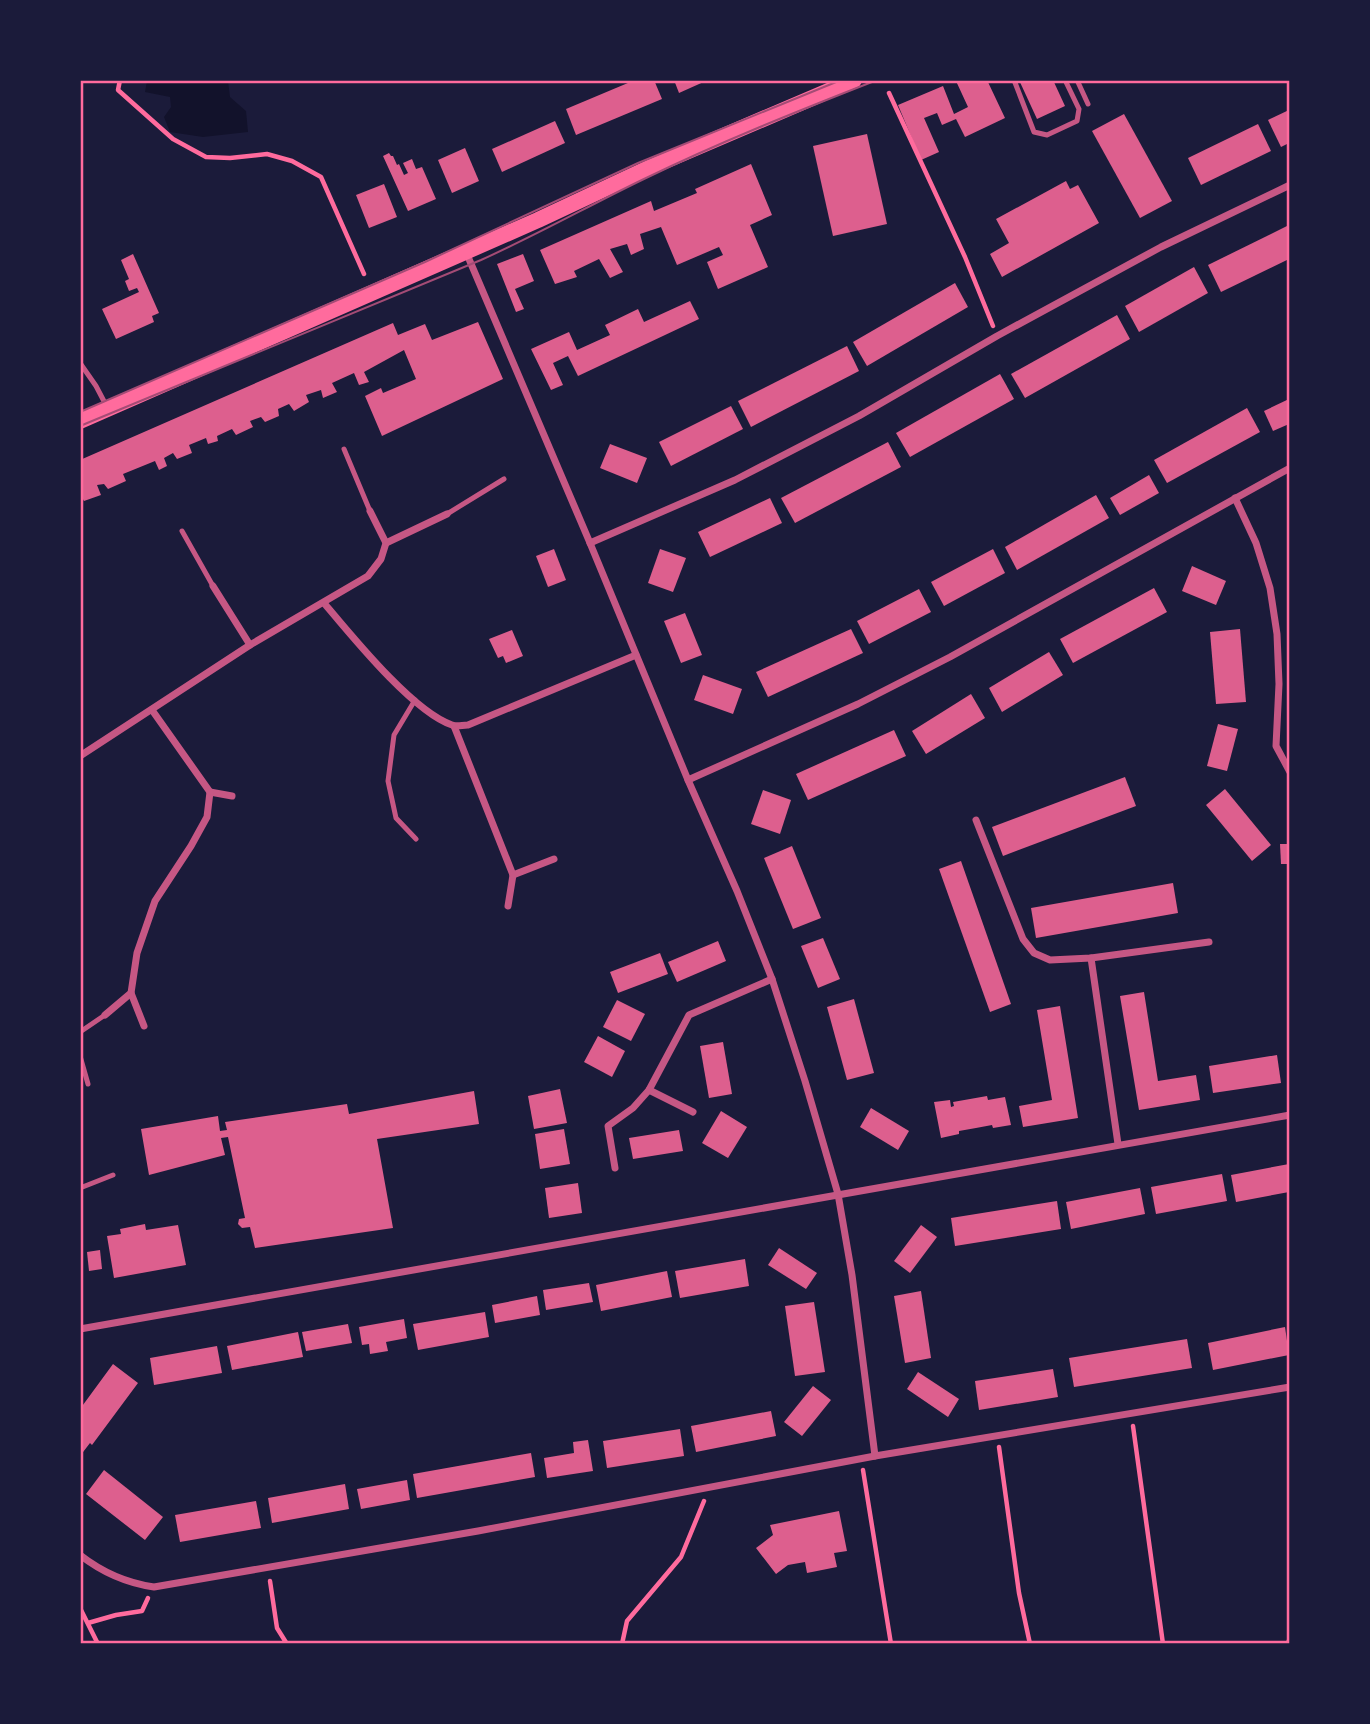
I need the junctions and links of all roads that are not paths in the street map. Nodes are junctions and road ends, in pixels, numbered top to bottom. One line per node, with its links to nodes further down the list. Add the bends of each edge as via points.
1 (854, 80): 7 (main road)
2 (1014, 80): 3 (lane, via 1034,132 1048,135 1077,121 1079,109)
3 (1065, 80)
4 (1077, 80): 5 (lane)
5 (1088, 104)
6 (1290, 185): 19 (street, via 1161,247 735,480)
7 (466, 252): 9 (main road); 19 (street)
8 (80, 363): 9 (lane)
9 (108, 410): 10 (main road)
10 (80, 421)
11 (344, 449): 15 (lane)
12 (1290, 468): 14 (street)
13 (504, 479): 16 (lane)
14 (1235, 498): 28 (street, via 1270,588 1278,634 1276,746); 29 (street, via 950,657)
15 (370, 511): 18 (street)
16 (447, 514): 18 (street)
17 (182, 531): 20 (lane)
18 (386, 543): 21 (street, via 368,576)
19 (590, 543): 23 (street)
20 (213, 586): 22 (street)
21 (324, 603): 22 (street); 24 (street, via 377,665)
22 (250, 645): 25 (street)
23 (636, 655): 26 (street, via 467,725); 29 (street)
24 (415, 700): 26 (street); 33 (lane, via 394,734 388,781 396,818)
25 (152, 710): 27 (street); 30 (street)
26 (454, 726): 35 (street)
27 (80, 755)
28 (1290, 772)
29 (688, 780): 39 (street)
30 (210, 792): 31 (street); 40 (street, via 207,817 155,901 137,953)
31 (232, 796)
32 (976, 820): 38 (street, via 1023,939 1034,953 1050,960)
33 (416, 839)
34 (554, 859): 35 (street)
35 (513, 875): 36 (street)
36 (508, 906)
37 (1209, 942): 38 (street)
38 (1091, 958): 49 (street)
39 (772, 979): 46 (street, via 689,1015); 53 (street)
40 (131, 993): 41 (street); 42 (street)
41 (105, 1015): 43 (lane)
42 (144, 1026)
43 (80, 1032)
44 (80, 1056): 45 (lane)
45 (88, 1084)
46 (649, 1090): 47 (street); 50 (street, via 608,1126)
47 (693, 1112)
48 (1290, 1115): 49 (street)
49 (1118, 1144): 53 (street)
50 (615, 1168)
51 (113, 1175): 52 (lane)
52 (80, 1188)
53 (838, 1194): 54 (street); 56 (street)
54 (80, 1329)
55 (1290, 1387): 56 (street)
56 (875, 1456): 57 (street, via 154,1587 133,1584)
57 (80, 1555)

